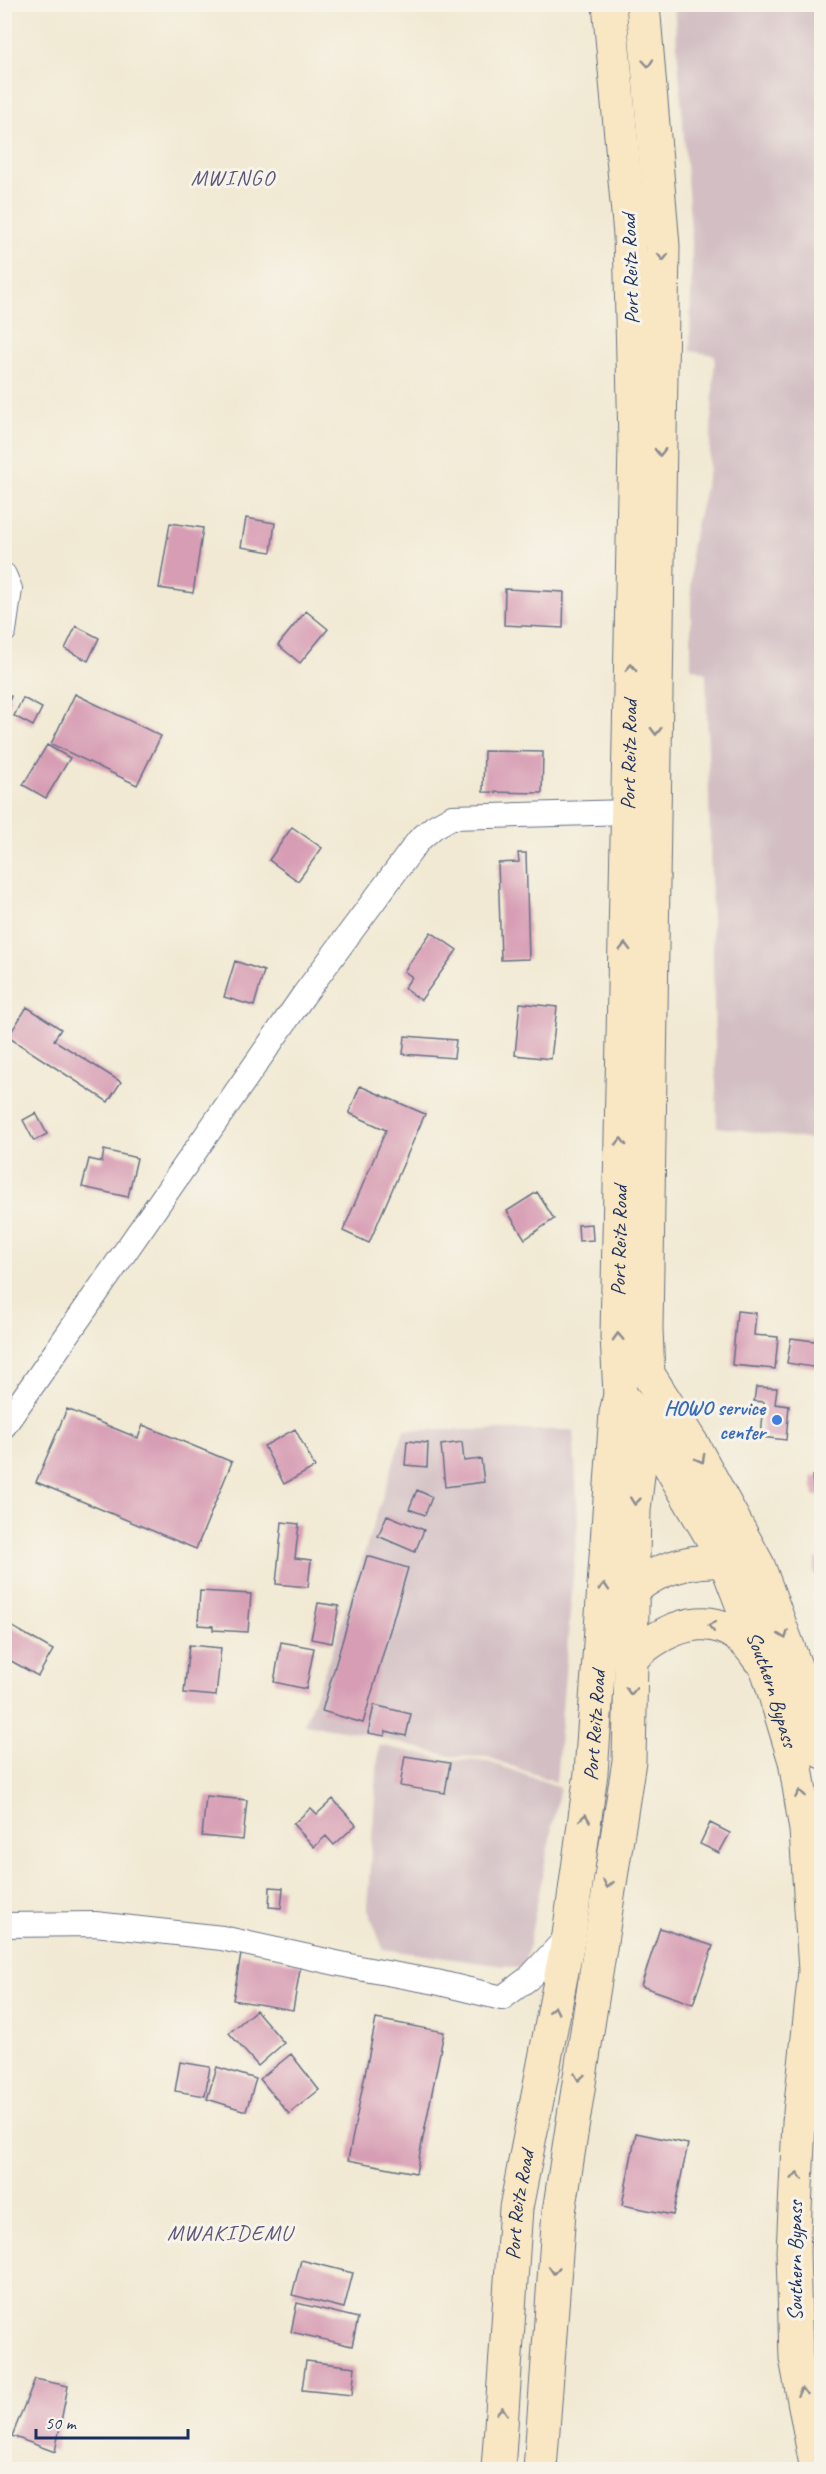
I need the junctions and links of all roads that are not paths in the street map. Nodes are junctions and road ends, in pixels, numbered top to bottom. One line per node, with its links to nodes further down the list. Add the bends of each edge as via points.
1 (609, 4): 5 (main road, Port Reitz Road, one-way to 1, via 635,442 631,246)
2 (644, 4): 6 (main road, one-way to 6, via 663,246)
3 (4, 575): 4 (street, via 10,589)
4 (4, 631)
5 (629, 812): 7 (main road, Port Reitz Road, one-way to 5, via 617,1336); 9 (street, via 452,817 419,840 303,996)
6 (648, 1374): 8 (street, Port Reitz Road); 11 (main road, Southern Bypass, one-way to 11, via 694,1447)
7 (620, 1395): 8 (main road, Southern Bypass); 18 (main road, Port Reitz Road, one-way to 7, via 591,1773)
8 (644, 1422): 10 (main road, Southern Bypass); 12 (main road, Port Reitz Road, one-way to 12, via 634,1510)
9 (4, 1426)
10 (725, 1560): 11 (main road); 12 (main road, via 687,1563 656,1573); 14 (main road, Southern Bypass)
11 (758, 1565): 15 (main road, Southern Bypass, one-way to 15)
12 (633, 1590): 13 (main road, Port Reitz Road)
13 (632, 1657): 14 (main road, one-way to 13, via 748,1642 713,1625 681,1626 653,1638); 20 (main road, Port Reitz Road, one-way to 20, via 629,1761 559,2212)
14 (769, 1675): 16 (main road, Southern Bypass, one-way to 14)
15 (822, 1752)
16 (814, 1836): 21 (main road, Southern Bypass, one-way to 16, via 796,2358 793,2252 799,2122 815,1971)
17 (4, 1925): 18 (street, via 95,1924 222,1938 502,1998 529,1978)
18 (569, 1935): 19 (main road, Port Reitz Road, one-way to 18, via 516,2208)
19 (498, 2469)
20 (540, 2469)
21 (817, 2469)

